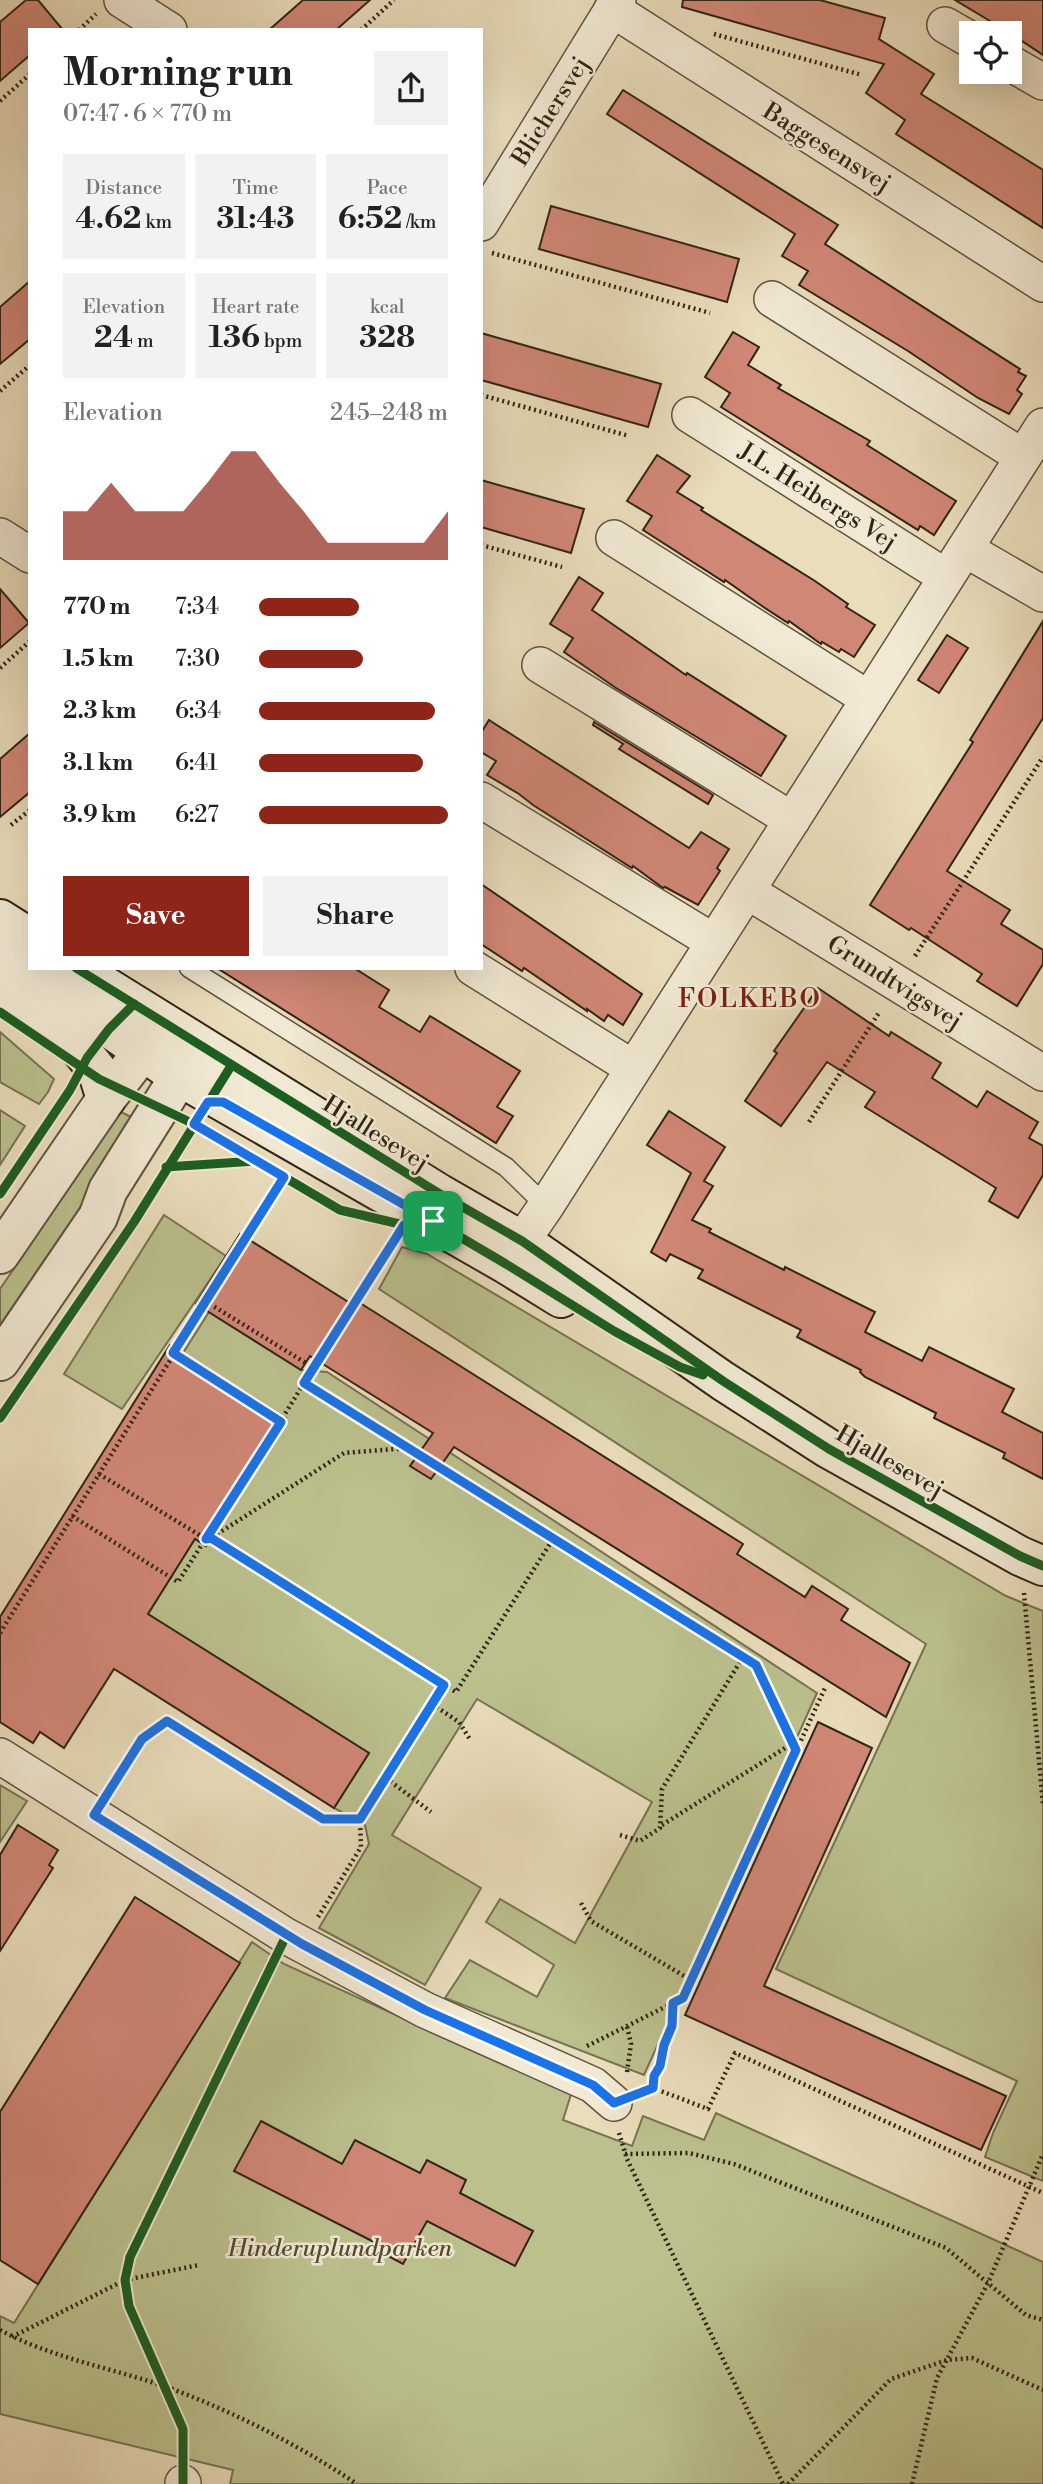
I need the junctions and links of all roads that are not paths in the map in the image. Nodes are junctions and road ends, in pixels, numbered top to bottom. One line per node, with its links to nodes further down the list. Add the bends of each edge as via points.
1 (122, 0): 3 (street)
2 (615, 4): 6 (street, Blichersvej); 7 (street, Baggesensvej, via 670,46)
3 (166, 28)
4 (1022, 70): 5 (street)
5 (1043, 82)
6 (483, 220)
7 (1043, 284)
8 (772, 299): 11 (street)
9 (690, 415): 16 (street, J.L. Heibergs Vej)
10 (1043, 426): 11 (street)
11 (1023, 457): 14 (street)
12 (0, 536): 15 (street)
13 (614, 538): 19 (street)
14 (965, 549): 16 (street); 17 (street)
15 (28, 554)
16 (946, 578): 19 (street)
17 (1043, 594)
18 (540, 665): 21 (street)
19 (869, 699): 21 (street)
20 (483, 801): 25 (street)
21 (792, 820): 22 (street)
22 (747, 891): 25 (street); 36 (street, Grundtvigsvej)
23 (0, 919): 24 (main road)
24 (28, 937)
25 (714, 942): 35 (street)
26 (0, 953): 27 (main road, Hjallesevej)
27 (28, 968)
28 (31, 970): 33 (main road, Hjallesevej)
29 (78, 970): 33 (main road, Hjallesevej)
30 (192, 970): 39 (lane, via 506,1167)
31 (476, 970): 35 (street)
32 (0, 986): 37 (main road, via 72,1039 97,1070)
33 (153, 1037): 34 (main road, Hjallesevej); 37 (main road)
34 (190, 1061): 38 (main road, Hjallesevej); 40 (main road, via 108,1190); 41 (main road, Hjallesevej, via 448,1199)
35 (633, 1068): 39 (street)
36 (1043, 1073)
37 (106, 1099): 42 (main road)
38 (223, 1102): 40 (main road, via 197,1101 182,1112 119,1199); 41 (main road, Hjallesevej, via 414,1210)
39 (546, 1206): 41 (street)
40 (98, 1217): 43 (main road)
41 (514, 1252): 44 (main road, Hjallesevej, via 829,1449)
42 (0, 1254)
43 (0, 1361)
44 (1032, 1561)
45 (0, 1756): 46 (street, via 302,1944 425,2010 593,2085)
46 (614, 2103)

